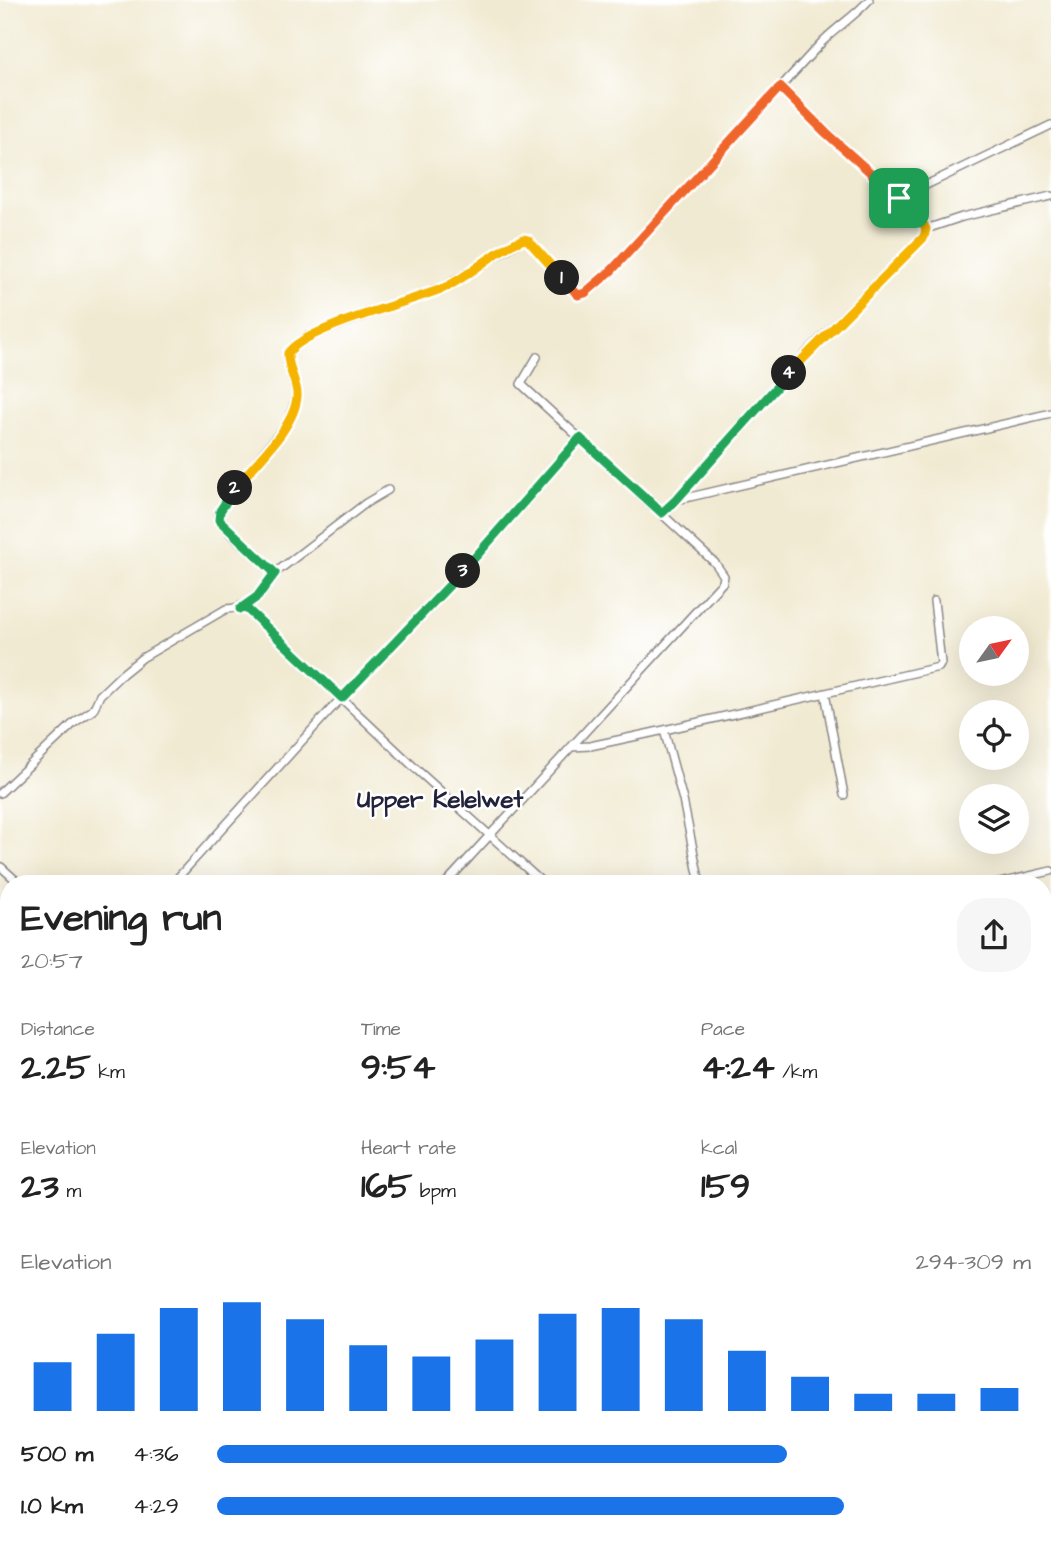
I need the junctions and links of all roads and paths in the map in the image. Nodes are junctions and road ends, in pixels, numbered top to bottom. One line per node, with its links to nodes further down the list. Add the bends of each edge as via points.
1 (869, 0): 2 (street)
2 (780, 87): 5 (street); 13 (street, via 612,270 585,293 578,295 524,239 442,288 336,325 292,346 287,359 297,395 288,422 218,515 230,533)
3 (1051, 125): 5 (street)
4 (1051, 196): 6 (street)
5 (899, 198): 6 (street)
6 (926, 229): 11 (street, via 924,237 808,351)
7 (537, 358): 9 (street, via 521,384)
8 (1051, 413): 11 (street)
9 (580, 438): 12 (street); 17 (street, via 476,557)
10 (388, 490): 13 (street)
11 (676, 500): 12 (street)
12 (662, 513): 19 (street, via 715,563 723,582)
13 (275, 573): 15 (street, via 257,597)
14 (934, 601): 16 (street, via 939,667)
15 (240, 609): 17 (street, via 246,608); 20 (street, via 226,609 142,658 110,684 93,710)
16 (825, 694): 18 (street); 21 (street)
17 (342, 698): 22 (street); 24 (street)
18 (664, 730): 19 (street); 27 (street)
19 (571, 747): 22 (street)
20 (0, 793)
21 (844, 795)
22 (490, 835): 25 (street); 26 (street)
23 (1051, 871): 28 (street)
24 (180, 875)
25 (453, 875)
26 (534, 875)
27 (698, 875)
28 (1034, 875)

